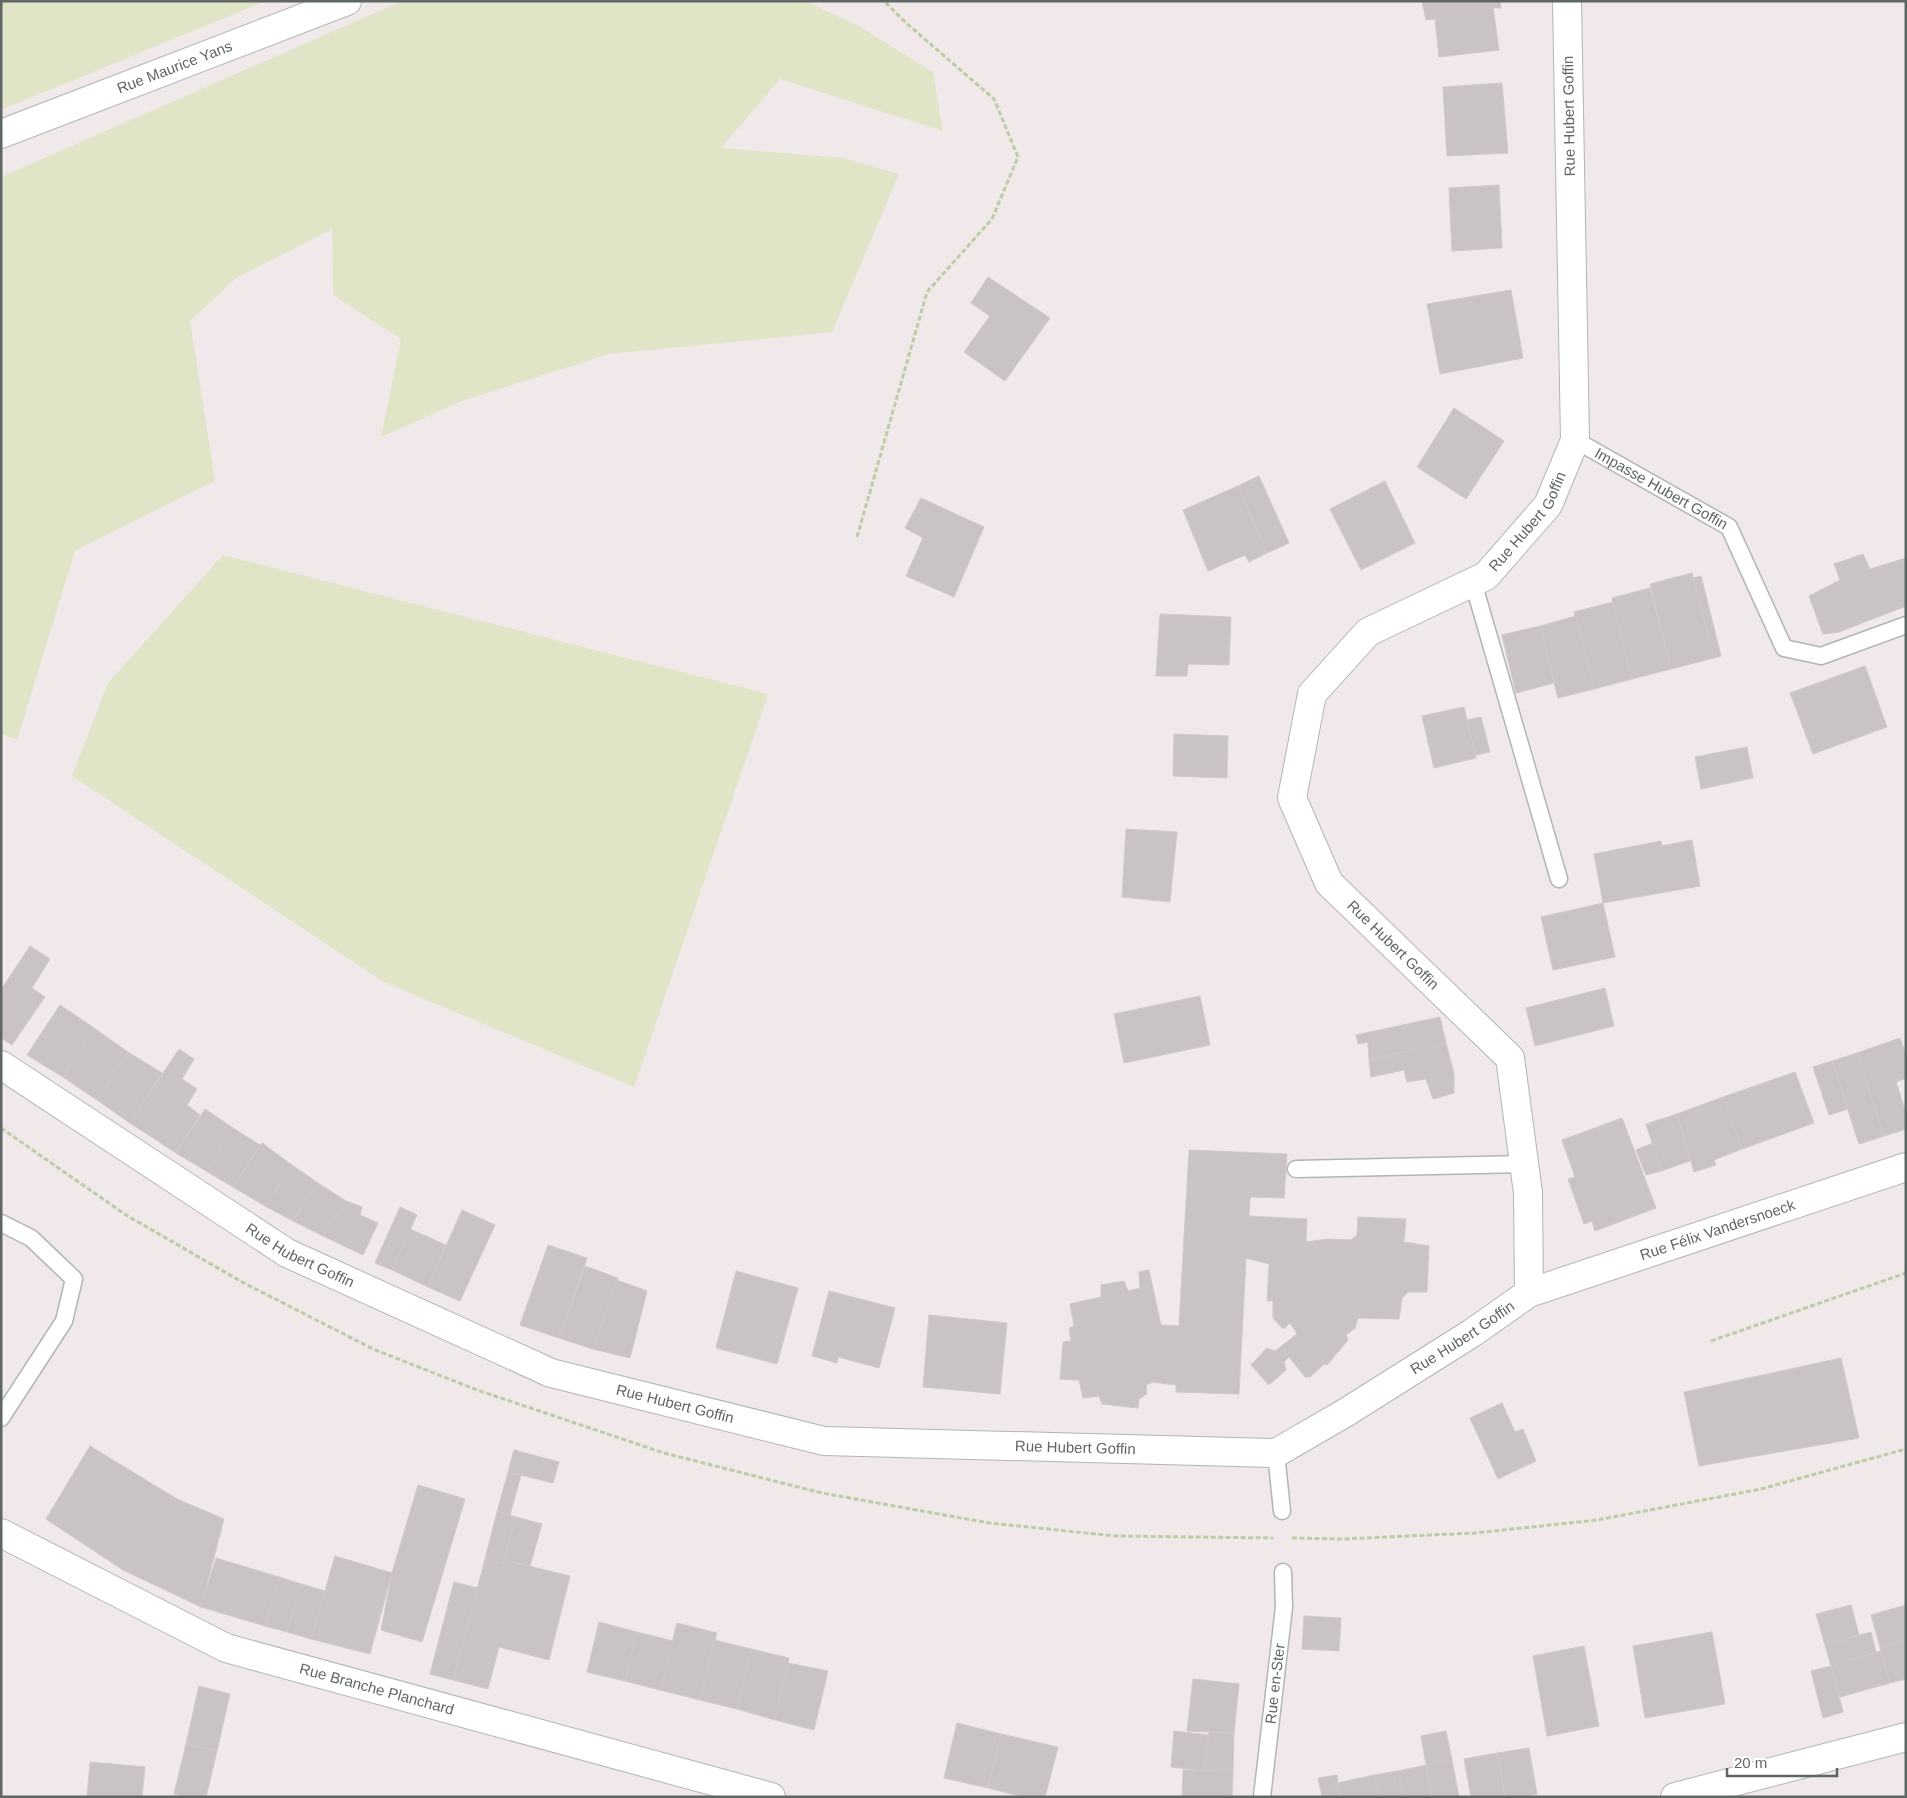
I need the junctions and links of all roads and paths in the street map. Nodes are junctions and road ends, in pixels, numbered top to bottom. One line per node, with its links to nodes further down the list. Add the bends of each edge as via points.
1 (348, 1): 4 (street, Rue Maurice Yans)
2 (884, 1): 6 (path, via 994,99 1018,157 992,219 927,292)
3 (1567, 1): 5 (street, Rue Hubert Goffin)
4 (1, 134)
5 (1575, 440): 7 (street, Rue Hubert Goffin, via 1548,505 1486,576); 8 (lane, Impasse Hubert Goffin, via 1729,527 1784,648 1821,656)
6 (857, 537)
7 (1473, 582): 9 (lane); 11 (street, Rue Hubert Goffin, via 1368,632 1312,694 1292,798 1329,883 1510,1058)
8 (1906, 625)
9 (1559, 879)
10 (1, 1065): 19 (street, Rue Hubert Goffin, via 287,1253 551,1373 824,1441)
11 (1524, 1164): 13 (lane); 16 (street, Rue Hubert Goffin, via 1528,1193)
12 (1906, 1167): 16 (street, Rue Félix Vandersnoeck)
13 (1296, 1169)
14 (1, 1223): 18 (lane, via 31,1238 74,1279 64,1321)
15 (1906, 1273): 17 (path)
16 (1529, 1293): 19 (street, Rue Hubert Goffin, via 1472,1333)
17 (1711, 1341)
18 (1, 1418)
19 (1276, 1453): 20 (lane)
20 (1282, 1512)
21 (1, 1533): 24 (street, Rue Branche Planchard, via 226,1648)
22 (1283, 1572): 25 (lane, Rue en-Ster, via 1284,1607)
23 (1906, 1737): 26 (street)
24 (771, 1797)
25 (1262, 1797)
26 (1675, 1797)

